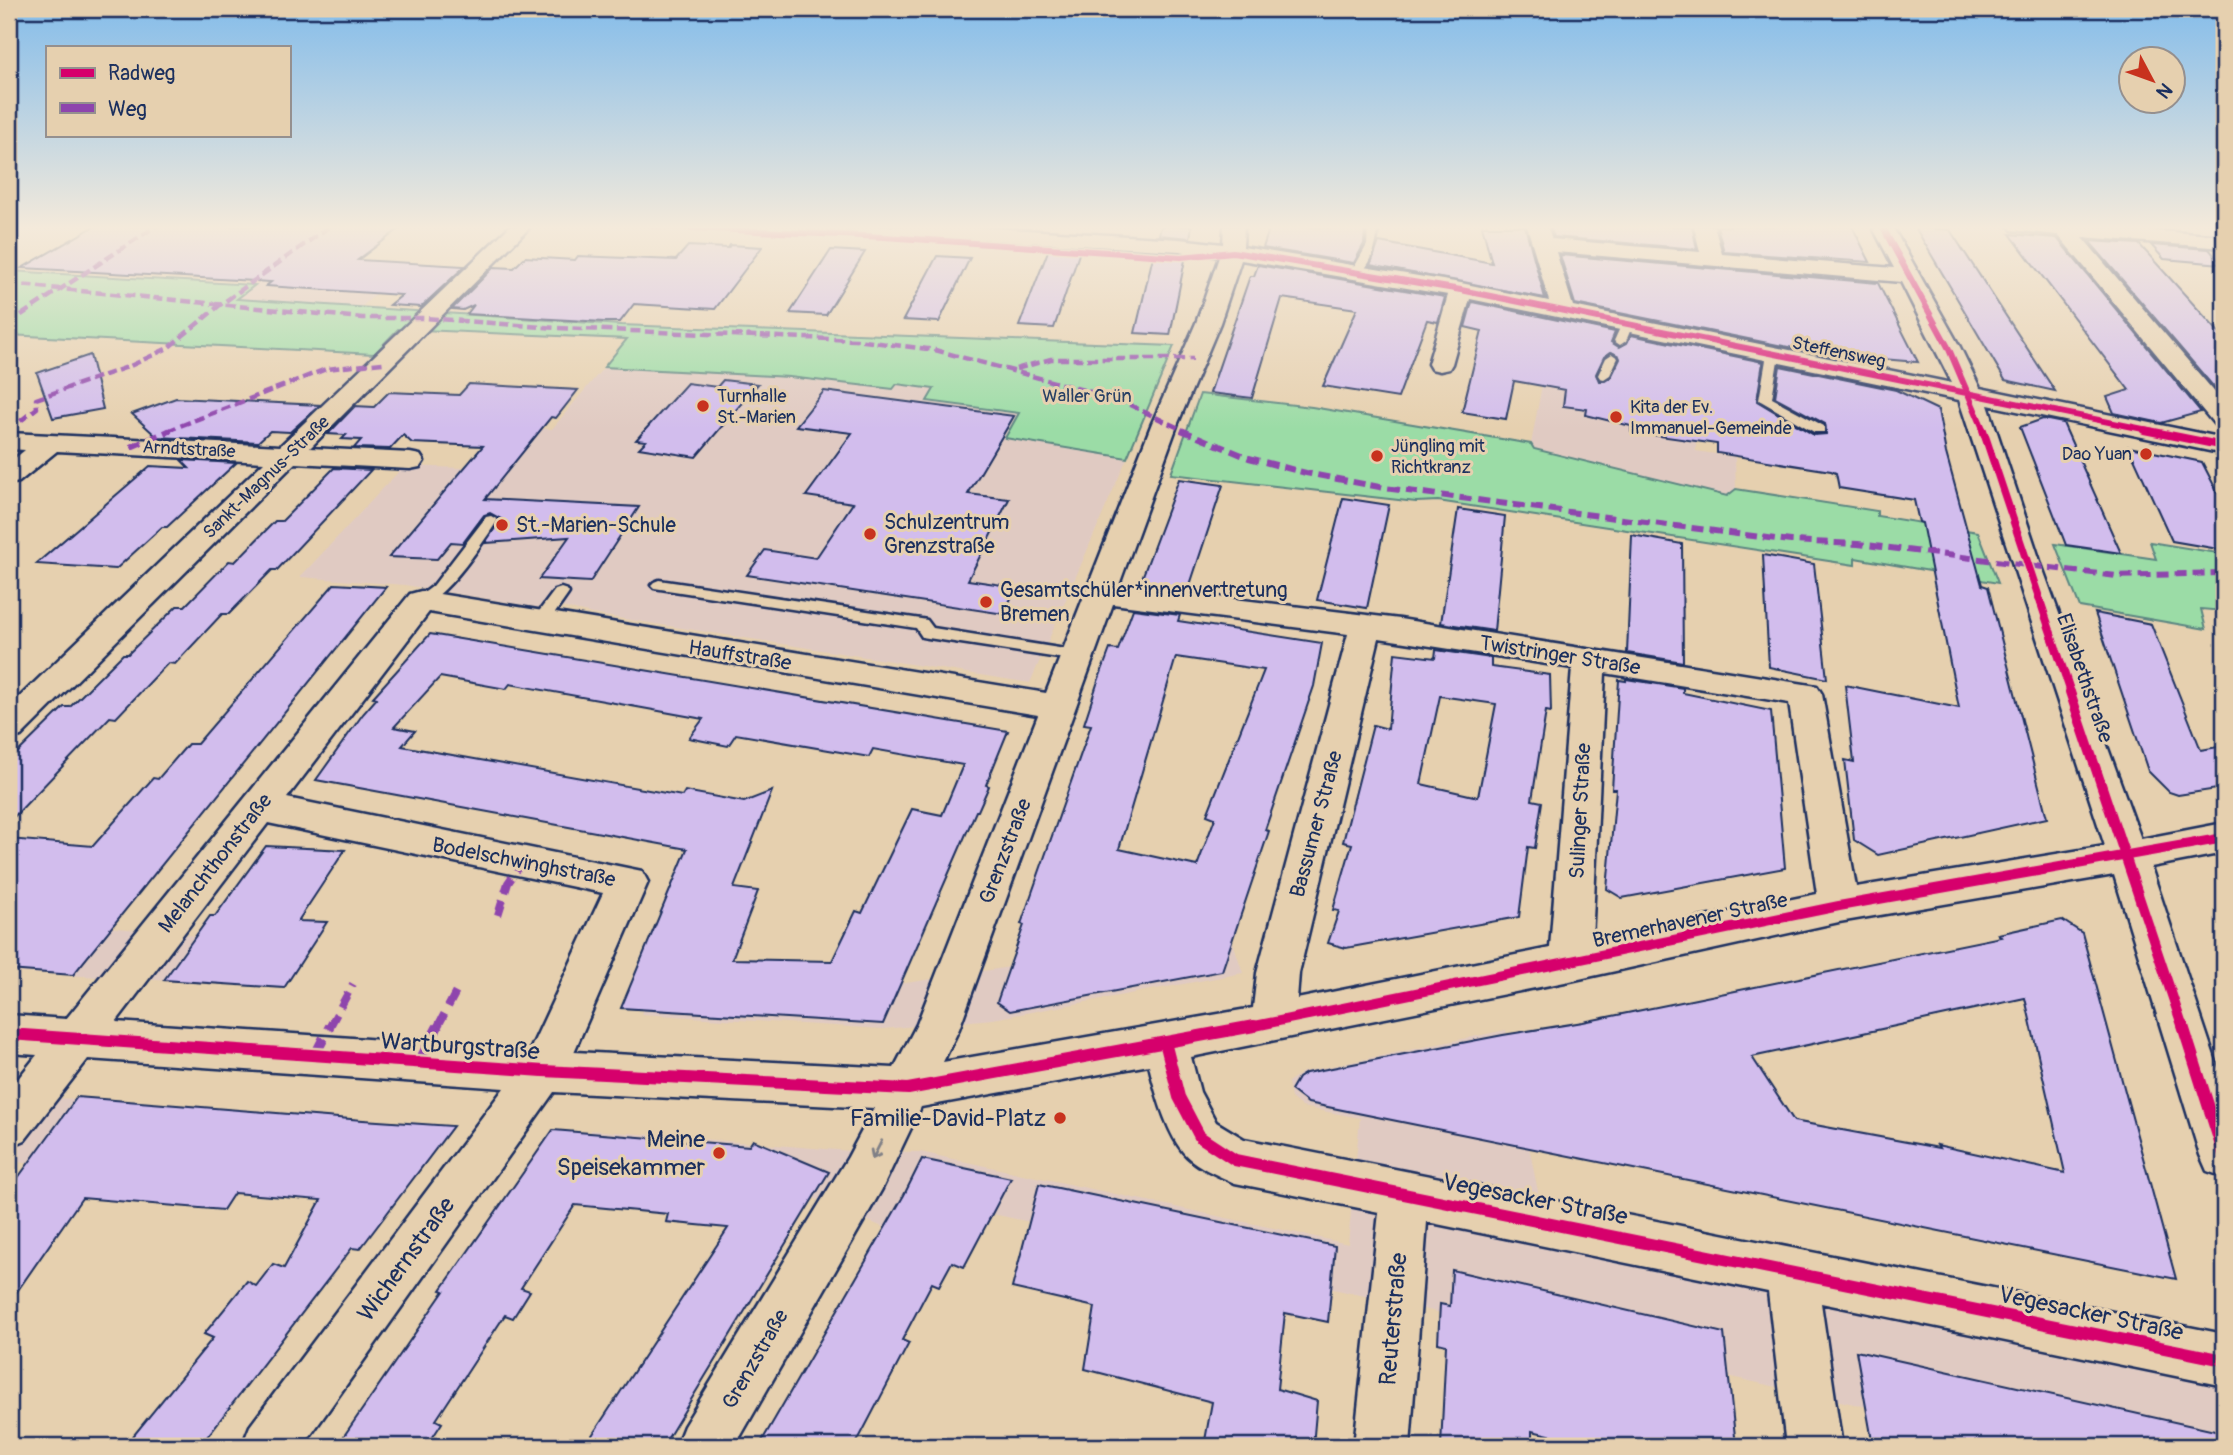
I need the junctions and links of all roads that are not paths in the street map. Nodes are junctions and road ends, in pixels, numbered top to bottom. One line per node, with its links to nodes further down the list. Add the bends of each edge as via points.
1 (452, 294): 19 (street, Sankt-Magnus-Straße)
2 (1217, 294): 25 (street, Grenzstraße)
3 (1460, 294): 11 (street)
4 (1485, 294): 8 (street, Steffensweg)
5 (1558, 294): 8 (street)
6 (1918, 294): 13 (street, Elisabethstraße)
7 (2119, 294): 14 (street)
8 (1563, 310): 9 (street, Steffensweg, via 1623,332)
9 (1773, 354): 13 (street, Steffensweg); 15 (lane, via 1765,400)
10 (1612, 358): 12 (lane)
11 (1440, 364)
12 (1604, 375)
13 (1972, 395): 18 (street, Steffensweg); 35 (street, Elisabethstraße)
14 (2224, 419)
15 (1819, 429)
16 (9, 441): 17 (street, Arndtstraße)
17 (51, 443): 19 (street, Arndtstraße); 21 (street)
18 (2224, 446)
19 (289, 454): 20 (street, Arndtstraße); 32 (street, Sankt-Magnus-Straße)
20 (410, 461)
21 (9, 476)
22 (491, 520): 26 (lane, via 438,589)
23 (659, 585): 29 (lane, via 921,624 928,633)
24 (561, 593): 27 (lane)
25 (1102, 593): 28 (street, Twistringer Straße); 29 (street, Grenzstraße)
26 (421, 601): 27 (street, Hauffstraße); 33 (street, Melanchthonstraße)
27 (540, 622): 31 (street, Hauffstraße)
28 (1366, 627): 30 (street, Twistringer Straße); 38 (street, Bassumer Straße, via 1278,973)
29 (1079, 656): 31 (street, Grenzstraße)
30 (1589, 659): 36 (street, Twistringer Straße, via 1805,694); 37 (street, Sulinger Straße)
31 (1059, 708): 43 (street, Grenzstraße, via 937,1029)
32 (9, 727)
33 (259, 807): 40 (street, Melanchthonstraße); 42 (street, Bodelschwinghstraße, via 628,882)
34 (2224, 838): 35 (street, Bremerhavener Straße)
35 (2128, 857): 36 (street, Bremerhavener Straße); 45 (street, Elisabethstraße)
36 (1839, 906): 37 (street, Bremerhavener Straße)
37 (1570, 963): 38 (street, Bremerhavener Straße)
38 (1273, 1023): 41 (street, Bremerhavener Straße)
39 (9, 1034): 40 (street, Wartburgstraße)
40 (76, 1038): 42 (street, Wartburgstraße); 44 (street, Melanchthonstraße)
41 (1165, 1042): 43 (street); 46 (street, Vegesacker Straße, via 1179,1097 1200,1137 1235,1160)
42 (543, 1071): 43 (street, Wartburgstraße); 49 (street, Wichernstraße)
43 (908, 1089): 50 (street, Grenzstraße, one-way to 50, via 865,1173)
44 (9, 1125)
45 (2224, 1155)
46 (1405, 1193): 47 (street, Vegesacker Straße); 51 (street, Reuterstraße)
47 (1791, 1271): 48 (street, Vegesacker Straße); 52 (street)
48 (2224, 1360)
49 (270, 1446)
50 (704, 1446)
51 (1382, 1446)
52 (1814, 1446)

